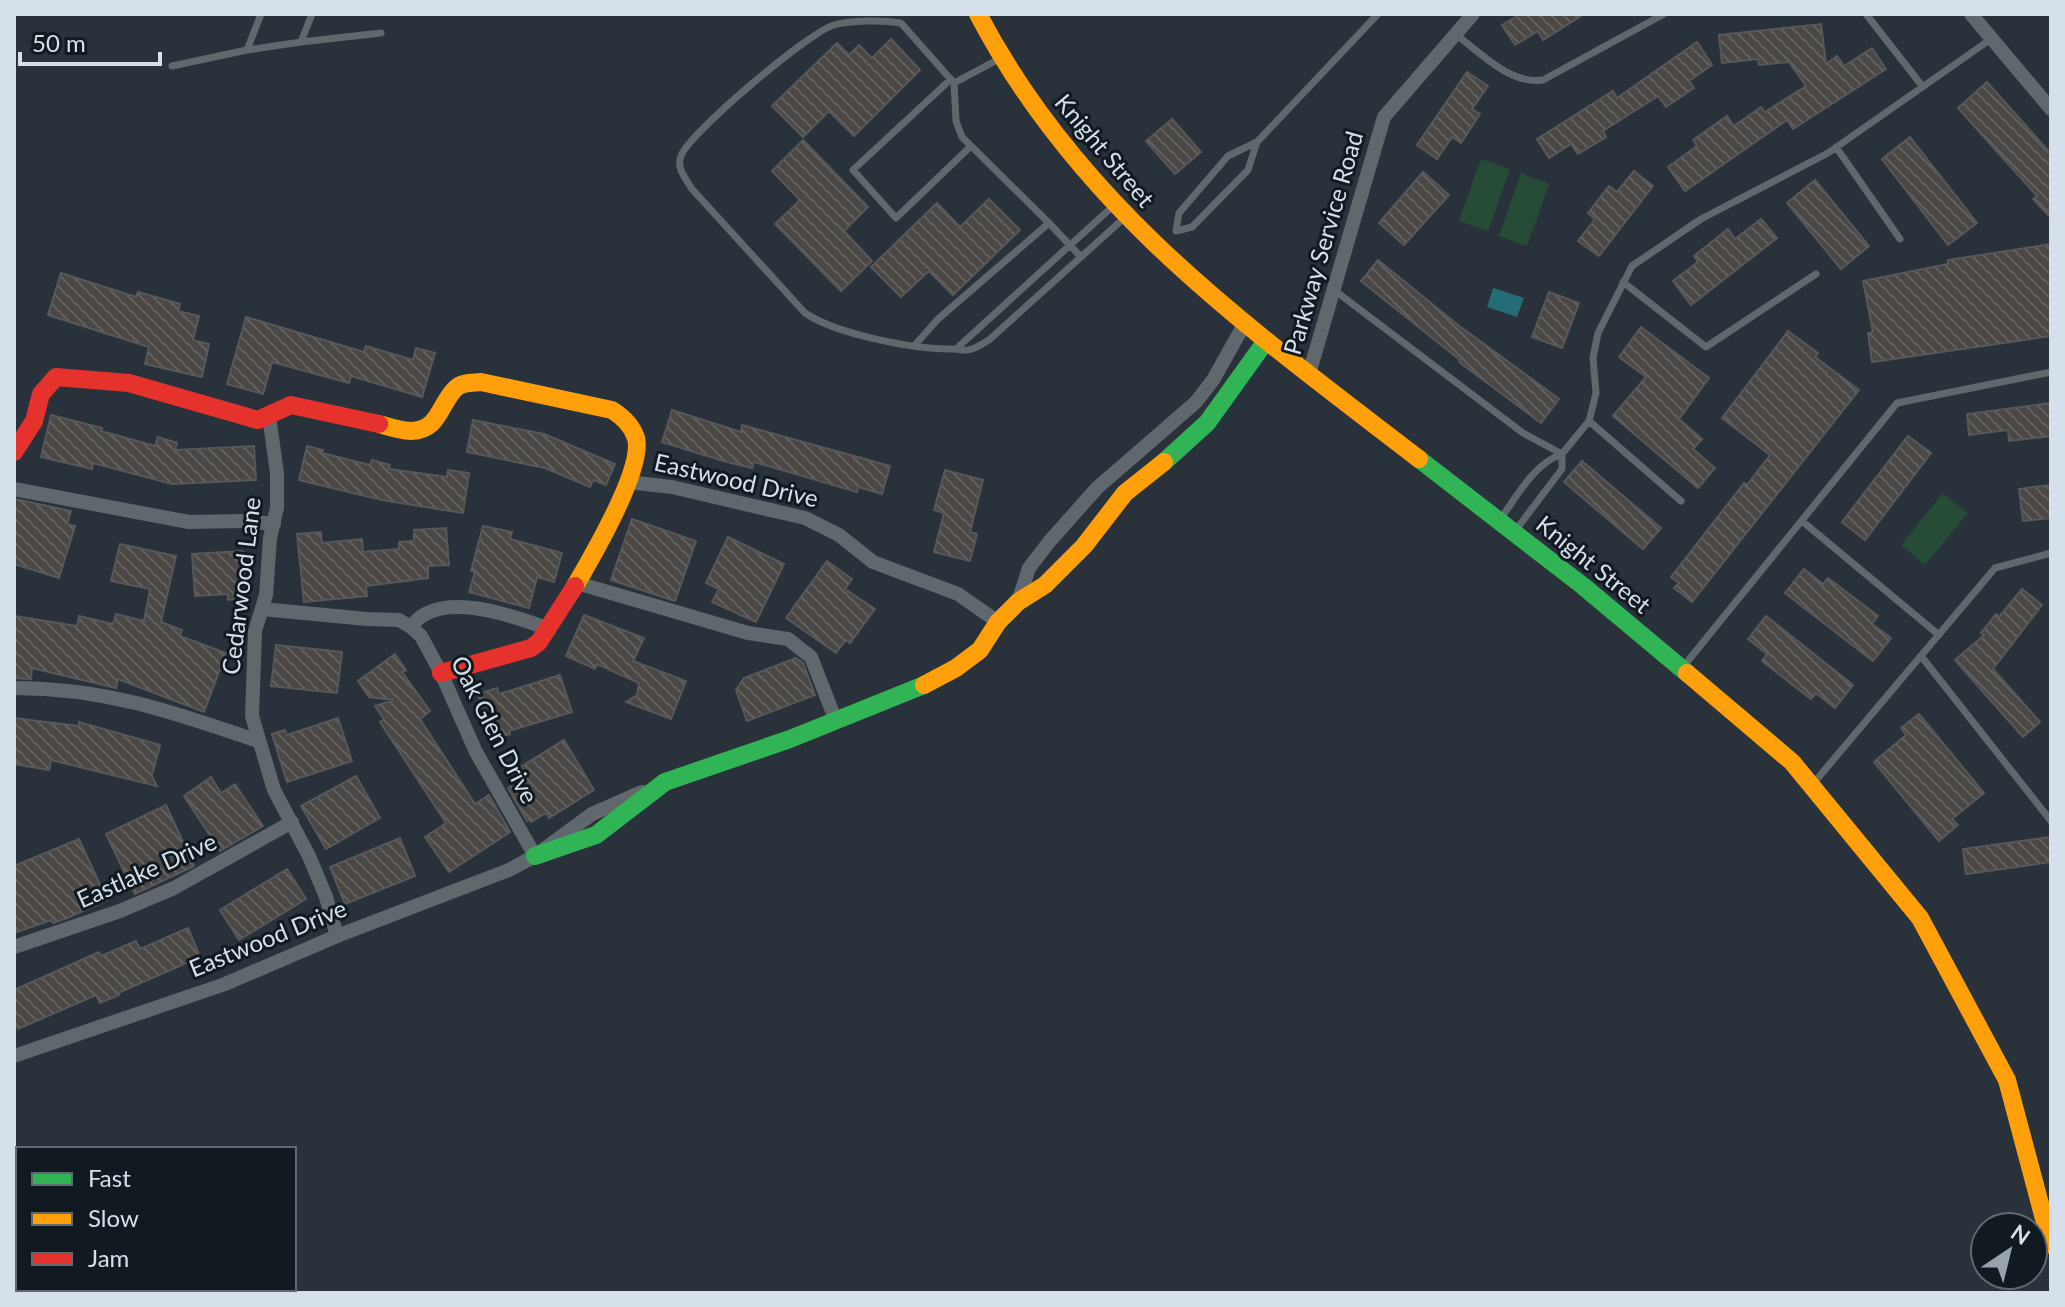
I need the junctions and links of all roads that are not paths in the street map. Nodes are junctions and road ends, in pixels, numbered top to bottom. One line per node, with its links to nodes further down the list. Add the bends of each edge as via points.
1 (261, 14): 13 (lane)
2 (312, 14): 12 (lane)
3 (978, 14): 14 (street, Knight Street)
4 (1378, 14): 19 (lane)
5 (1473, 14): 10 (street, Parkway Service Road)
6 (1664, 14): 10 (lane, via 1543,80 1528,82 1510,75)
7 (1866, 14): 17 (lane)
8 (1971, 14): 11 (street)
9 (381, 33): 12 (lane)
10 (1455, 34): 31 (street, Parkway Service Road, via 1384,117)
11 (1992, 39): 17 (lane); 18 (street)
12 (301, 42): 13 (lane)
13 (247, 50): 15 (lane)
14 (1001, 58): 16 (lane); 22 (street, Knight Street, via 1054,133)
15 (172, 66)
16 (953, 81): 20 (lane, via 956,121); 20 (lane, via 853,170 896,218); 34 (lane, via 901,23 834,25 762,74 693,140 679,164 692,189 805,313 834,327)
17 (1923, 87): 21 (lane)
18 (2051, 109)
19 (1257, 142): 24 (lane, via 1228,156 1179,213); 24 (lane, via 1248,170 1192,227)
20 (971, 146): 23 (lane)
21 (1836, 147): 25 (lane); 30 (lane, via 1701,219 1632,266)
22 (1120, 211): 26 (lane); 27 (street, Knight Street); 28 (lane)
23 (1049, 223): 26 (lane); 34 (lane)
24 (1176, 231): 27 (lane)
25 (1900, 239)
26 (1070, 246): 28 (lane); 35 (lane)
27 (1159, 250): 32 (street, Knight Street)
28 (1081, 257): 35 (lane, via 989,340 973,350)
29 (1816, 274): 30 (lane, via 1706,347)
30 (1623, 282): 39 (lane, via 1598,333 1593,358 1596,393)
31 (1334, 290): 37 (street, Parkway Service Road); 41 (lane, via 1523,433)
32 (1245, 323): 33 (street, Knight Street); 51 (street, Eastwood Drive, via 1196,402 1097,488 1049,542 1029,568)
33 (1266, 341): 37 (street, Knight Street); 51 (street, Eastwood Drive, via 1207,423 1115,503 1045,585)
34 (914, 346): 35 (lane)
35 (956, 349)
36 (2051, 372): 46 (lane, via 1897,403)
37 (1309, 374): 45 (street, Knight Street)
38 (269, 416): 40 (street, Eastwood Drive, via 258,420 129,383 56,377 41,394 34,421); 42 (street, Eastwood Drive, via 291,405 409,431 436,421 463,384 508,386 618,413 637,441); 47 (street, Cedarwood Lane, via 277,473)
39 (1589, 421): 41 (lane); 44 (lane)
40 (14, 452)
41 (1562, 454): 45 (lane, via 1549,458); 48 (lane, via 1562,469)
42 (628, 482): 50 (street, Eastwood Drive); 53 (street, Eastwood Drive, via 805,518 839,535 873,562 958,594)
43 (14, 489): 47 (street, via 189,522)
44 (1681, 501)
45 (1498, 521): 48 (street, Knight Street)
46 (1802, 521): 56 (lane); 58 (lane)
47 (274, 524): 52 (street, Cedarwood Lane)
48 (1514, 533): 58 (street, Knight Street)
49 (2051, 553): 56 (lane, via 1995,568)
50 (577, 583): 55 (street, Eastwood Drive); 61 (street, via 748,633 788,639 811,657)
51 (1018, 602): 53 (street, Eastwood Drive)
52 (262, 609): 54 (street, via 399,620); 62 (street, Cedarwood Lane, via 255,631 251,694)
53 (998, 622): 61 (street, Eastwood Drive, via 980,650 956,668)
54 (411, 627): 55 (street, via 448,606); 59 (street, Oak Glen Drive)
55 (549, 629): 59 (street, via 531,648)
56 (1939, 635): 57 (lane)
57 (1921, 656): 63 (lane); 64 (lane)
58 (1682, 669): 63 (street, Knight Street)
59 (441, 673): 66 (street, Oak Glen Drive, via 476,752)
60 (14, 688): 62 (street, via 60,688 129,700)
61 (836, 721): 66 (street, Eastwood Drive, via 665,782 596,835)
62 (258, 741): 65 (street, Cedarwood Lane, via 274,790)
63 (1812, 785): 70 (street, Knight Street, via 1920,918 2007,1080)
64 (2051, 821)
65 (292, 822): 67 (street, Cedarwood Lane, via 326,897); 68 (street, Eastlake Drive, via 174,888)
66 (535, 856): 67 (street, Eastwood Drive)
67 (337, 936): 69 (street, Eastwood Drive, via 225,984)
68 (14, 947)
69 (14, 1056)
70 (2051, 1245)

